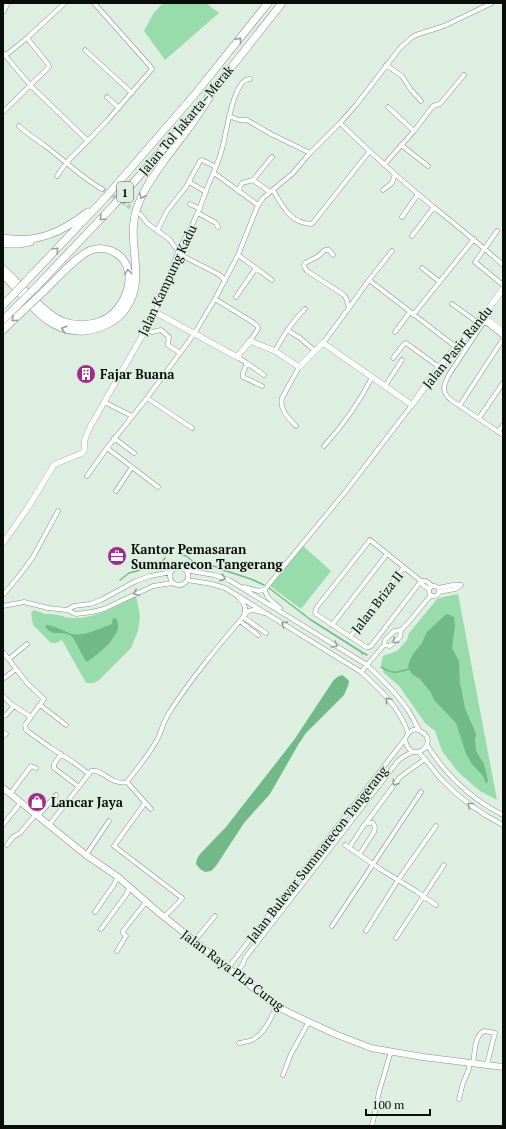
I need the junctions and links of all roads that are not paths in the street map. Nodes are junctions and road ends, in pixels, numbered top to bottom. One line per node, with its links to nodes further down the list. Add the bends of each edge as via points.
1 (65, 3): 8 (street)
2 (94, 3): 15 (street, via 152,68)
3 (268, 3): 46 (highway, Jalan Tol Jakarta–Merak / 1, one-way to 3, via 196,94)
4 (282, 3): 16 (highway, Jalan Tol Jakarta–Merak / 1)
5 (492, 3): 11 (street, via 444,26 416,35 400,48)
6 (6, 4): 7 (street)
7 (3, 12)
8 (27, 38): 10 (street); 14 (street, via 49,67)
9 (85, 50): 15 (street)
10 (5, 54): 14 (street)
11 (386, 65): 18 (street, via 402,76); 23 (street)
12 (464, 75): 25 (street, via 440,104 433,106)
13 (250, 79): 22 (street, Jalan Kampung Kadu, via 245,80 239,89)
14 (30, 84): 21 (street); 26 (street)
15 (132, 93): 20 (street)
16 (211, 94): 70 (highway, one-way to 70, via 154,175 137,206 132,237 135,288 126,309 115,320 87,332 69,331 54,325 39,314); 86 (highway, Jalan Tol Jakarta–Merak / 1, one-way to 86, bridge, via 113,206)
17 (107, 98): 20 (street)
18 (421, 101)
19 (388, 107): 25 (street)
20 (119, 108): 26 (street)
21 (3, 112)
22 (229, 116): 29 (street, via 247,120); 34 (street, Jalan Kampung Kadu)
23 (340, 123): 28 (street); 29 (street)
24 (19, 126): 31 (street)
25 (414, 131): 27 (street)
26 (88, 142): 31 (street)
27 (401, 145): 32 (street); 33 (street)
28 (369, 152): 32 (street); 43 (street, via 312,224 302,223 289,215)
29 (310, 153): 43 (street, via 292,174)
30 (272, 157): 38 (street)
31 (66, 163): 37 (street); 40 (street)
32 (384, 165): 36 (street)
33 (428, 166)
34 (216, 167): 35 (street, Jalan Kampung Kadu); 39 (street, via 200,161)
35 (214, 172): 42 (street); 44 (street, Jalan Kampung Kadu)
36 (395, 174): 41 (street, via 392,183); 45 (street)
37 (57, 176)
38 (253, 180): 42 (street, via 244,182); 43 (street)
39 (189, 182): 44 (street); 54 (street, via 169,208)
40 (102, 189)
41 (383, 190)
42 (238, 191): 48 (street)
43 (271, 191): 48 (street)
44 (206, 192): 50 (street, Jalan Kampung Kadu)
45 (418, 194): 49 (street); 52 (street)
46 (105, 198): 57 (highway, via 63,229); 80 (highway, Jalan Tol Jakarta–Merak / 1, one-way to 46, bridge)
47 (190, 204): 50 (street)
48 (258, 204): 64 (street)
49 (434, 207): 56 (street); 59 (street)
50 (199, 211): 53 (street); 63 (street, Jalan Kampung Kadu)
51 (140, 214): 54 (street)
52 (402, 217)
53 (218, 227)
54 (156, 231): 63 (street, via 167,237)
55 (497, 231): 61 (street)
56 (412, 236)
57 (41, 237): 58 (highway); 60 (highway, via 19,244)
58 (3, 238)
59 (474, 239): 61 (street); 74 (street)
60 (3, 244)
61 (484, 248): 66 (street); 75 (street, via 475,262)
62 (392, 251): 72 (street)
63 (178, 252): 73 (street, via 219,274); 83 (street, Jalan Kampung Kadu)
64 (238, 255): 67 (street); 73 (street)
65 (333, 255): 81 (street, via 329,250 325,250 304,266 307,271 344,295)
66 (503, 264)
67 (256, 268): 71 (street); 77 (street)
68 (422, 268): 74 (street)
69 (3, 269): 89 (highway, one-way to 89, bridge, via 40,305 53,316 74,325 88,325 110,316 126,295 129,274 127,265 120,256 103,248 92,249 77,259 43,292 25,309)
70 (3, 275)
71 (272, 280)
72 (369, 280): 81 (street); 84 (street)
73 (224, 281): 78 (street)
74 (440, 282): 84 (street)
75 (503, 285)
76 (503, 289): 85 (street, Jalan Pasir Randu)
77 (236, 297)
78 (215, 299): 93 (street); 96 (street, via 258,327)
79 (452, 304): 87 (street)
80 (3, 305)
81 (349, 308): 97 (street)
82 (304, 309): 90 (street)
83 (155, 312): 88 (street, Jalan Kampung Kadu); 93 (street)
84 (412, 313): 91 (street); 98 (street)
85 (483, 316): 87 (street, Jalan Pasir Randu); 92 (street)
86 (3, 320)
87 (477, 322): 98 (street, Jalan Pasir Randu)
88 (146, 329): 101 (street, via 152,332 161,330 169,336 168,345); 114 (street, Jalan Kampung Kadu)
89 (3, 330)
90 (287, 330): 99 (street); 100 (street)
91 (395, 332)
92 (503, 332)
93 (194, 334): 101 (street); 102 (street)
94 (503, 336): 116 (street, via 487,323 483,324 450,373 444,386 445,393)
95 (503, 339): 116 (street)
96 (250, 340): 99 (street); 102 (street)
97 (323, 343): 100 (street); 109 (street)
98 (456, 347): 107 (street, Jalan Pasir Randu)
99 (274, 351): 106 (street)
100 (315, 351): 106 (street)
101 (180, 353): 113 (street)
102 (237, 357): 105 (street)
103 (393, 358): 107 (street, via 406,343)
104 (402, 360): 112 (street)
105 (247, 363): 108 (street); 111 (street, via 243,376)
106 (299, 367): 120 (street, via 280,403)
107 (439, 367): 115 (street, Jalan Pasir Randu)
108 (264, 375)
109 (372, 377): 112 (street); 125 (street, via 356,407)
110 (503, 383): 118 (street)
111 (262, 386)
112 (384, 386): 115 (street)
113 (147, 398): 117 (street); 121 (street)
114 (104, 402): 117 (street); 133 (street, Jalan Kampung Kadu, via 85,439 84,451 54,465 27,510)
115 (412, 405): 143 (street, via 346,491)
116 (460, 405): 118 (street)
117 (132, 416): 124 (street)
118 (479, 418): 122 (street)
119 (503, 425): 122 (street)
120 (296, 426)
121 (192, 428)
122 (498, 432): 123 (street)
123 (503, 435)
124 (114, 438): 126 (street); 127 (street)
125 (324, 446)
126 (106, 448): 128 (street); 129 (street)
127 (134, 452)
128 (132, 467): 130 (street); 131 (street)
129 (87, 476)
130 (158, 488)
131 (116, 491)
132 (58, 511): 145 (street, via 33,557)
133 (3, 543)
134 (387, 554): 135 (street); 153 (street); 153 (street, via 370,540 317,607 316,614)
135 (404, 567): 139 (street); 157 (street, Jalan Briza II)
136 (185, 570): 137 (street, via 177,568); 138 (street); 141 (street, one-way to 141, via 214,575)
137 (172, 572): 140 (street); 148 (street, via 143,578 101,600)
138 (187, 580): 140 (street, via 182,585); 144 (street, via 212,584)
139 (422, 581): 142 (street, via 423,585); 157 (street, via 371,646 366,647)
140 (173, 583): 148 (street, one-way to 148, via 153,586 104,609 76,614)
141 (240, 586): 143 (street, via 258,591); 150 (street)
142 (430, 588): 146 (street); 146 (street, via 434,586 438,590 435,596)
143 (265, 589): 150 (street, via 267,595)
144 (234, 593): 149 (street); 151 (street, via 244,604)
145 (3, 595)
146 (431, 595): 154 (street)
147 (3, 606): 148 (street, via 24,602)
148 (67, 610)
149 (268, 614): 151 (street, via 253,610 248,611); 164 (street, one-way to 149)
150 (286, 614): 162 (street, one-way to 162)
151 (243, 617): 152 (street); 155 (street)
152 (240, 621): 156 (street); 184 (street, via 207,659 170,712 146,757)
153 (332, 625): 157 (street)
154 (401, 630): 159 (street, via 394,631 385,640); 159 (street, one-way to 159, via 400,636 390,646)
155 (266, 633)
156 (258, 635)
157 (350, 637)
158 (27, 644): 161 (street)
159 (384, 646): 162 (street)
160 (3, 652): 161 (street)
161 (8, 659): 163 (street)
162 (366, 665): 164 (street); 172 (street, via 396,694)
163 (16, 669): 165 (street); 167 (street, via 44,698)
164 (361, 672): 174 (street, one-way to 164, via 389,699)
165 (3, 679)
166 (3, 696): 168 (street)
167 (40, 705): 170 (street); 171 (street)
168 (14, 706): 169 (street); 170 (street)
169 (3, 716)
170 (31, 717): 180 (street, via 25,725 26,730)
171 (66, 725)
172 (419, 730): 174 (street); 177 (street, via 427,737)
173 (3, 732): 175 (street, via 6,734)
174 (408, 733): 176 (street, Jalan Bulevar Summarecon Tangerang)
175 (3, 737)
176 (405, 739): 178 (street, via 406,747); 188 (street, Jalan Bulevar Summarecon Tangerang)
177 (427, 745): 179 (street, via 424,750); 196 (street, via 461,787)
178 (412, 752): 179 (street); 191 (street, Jalan Bulevar Summarecon Tangerang, via 398,761)
179 (418, 752): 181 (street)
180 (60, 754): 183 (street); 185 (street, via 54,768)
181 (425, 759): 198 (street, one-way to 198, via 400,776); 201 (street, one-way to 181, via 455,794)
182 (36, 768): 189 (street, via 31,766)
183 (89, 774): 184 (street, via 95,770 115,781); 185 (street)
184 (127, 782): 193 (street)
185 (79, 787): 200 (street)
186 (4, 790): 189 (main road, Jalan Raya PLP Curug)
187 (421, 792): 206 (street)
188 (364, 793): 191 (street); 208 (street, Jalan Bulevar Summarecon Tangerang)
189 (10, 794): 192 (main road, Jalan Raya PLP Curug)
190 (56, 795): 195 (street)
191 (370, 797): 210 (street, Jalan Bulevar Summarecon Tangerang)
192 (21, 802): 195 (main road, Jalan Raya PLP Curug); 199 (street)
193 (145, 803): 194 (street); 218 (street, via 114,846 182,898)
194 (151, 809)
195 (37, 815): 200 (main road, Jalan Raya PLP Curug); 203 (street)
196 (503, 815)
197 (109, 821): 204 (street)
198 (366, 823): 205 (street, via 373,823 375,829); 205 (street, via 347,846)
199 (3, 825)
200 (49, 825): 204 (main road, Jalan Raya PLP Curug)
201 (503, 825)
202 (436, 826): 211 (street)
203 (7, 845)
204 (86, 855): 209 (main road, Jalan Raya PLP Curug)
205 (359, 855): 206 (street)
206 (373, 865): 211 (street); 219 (street)
207 (444, 865): 213 (street)
208 (302, 873): 210 (street); 225 (street, Jalan Bulevar Summarecon Tangerang)
209 (118, 877): 212 (main road, Jalan Raya PLP Curug); 216 (street)
210 (307, 878): 226 (street, Jalan Bulevar Summarecon Tangerang)
211 (398, 880): 213 (street); 221 (street)
212 (130, 887): 214 (main road, Jalan Raya PLP Curug); 220 (street)
213 (423, 896): 215 (street); 222 (street)
214 (146, 902): 218 (main road, Jalan Raya PLP Curug); 224 (street, via 123,931 126,936)
215 (436, 905)
216 (95, 912)
217 (214, 916): 223 (street)
218 (164, 917): 223 (main road, Jalan Raya PLP Curug)
219 (332, 926)
220 (101, 929)
221 (366, 931)
222 (396, 938)
223 (193, 940): 227 (main road, Jalan Raya PLP Curug)
224 (117, 951)
225 (239, 954): 226 (street); 227 (street, Jalan Bulevar Summarecon Tangerang)
226 (245, 958): 228 (street, Jalan Bulevar Summarecon Tangerang)
227 (228, 968): 228 (main road, Jalan Raya PLP Curug)
228 (235, 974): 229 (main road, Jalan Raya PLP Curug)
229 (276, 1006): 230 (main road, Jalan Raya PLP Curug); 231 (street, via 263,1030 250,1041)
230 (308, 1023): 232 (main road, Jalan Raya PLP Curug, via 371,1048); 236 (street)
231 (239, 1043)
232 (391, 1051): 233 (main road, Jalan Raya PLP Curug); 238 (street)
233 (471, 1062): 234 (main road, Jalan Raya PLP Curug); 234 (street, via 479,1034 484,1030 495,1033); 237 (street)
234 (487, 1064): 235 (main road, Jalan Raya PLP Curug)
235 (503, 1066)
236 (284, 1075)
237 (458, 1099)
238 (372, 1126)

